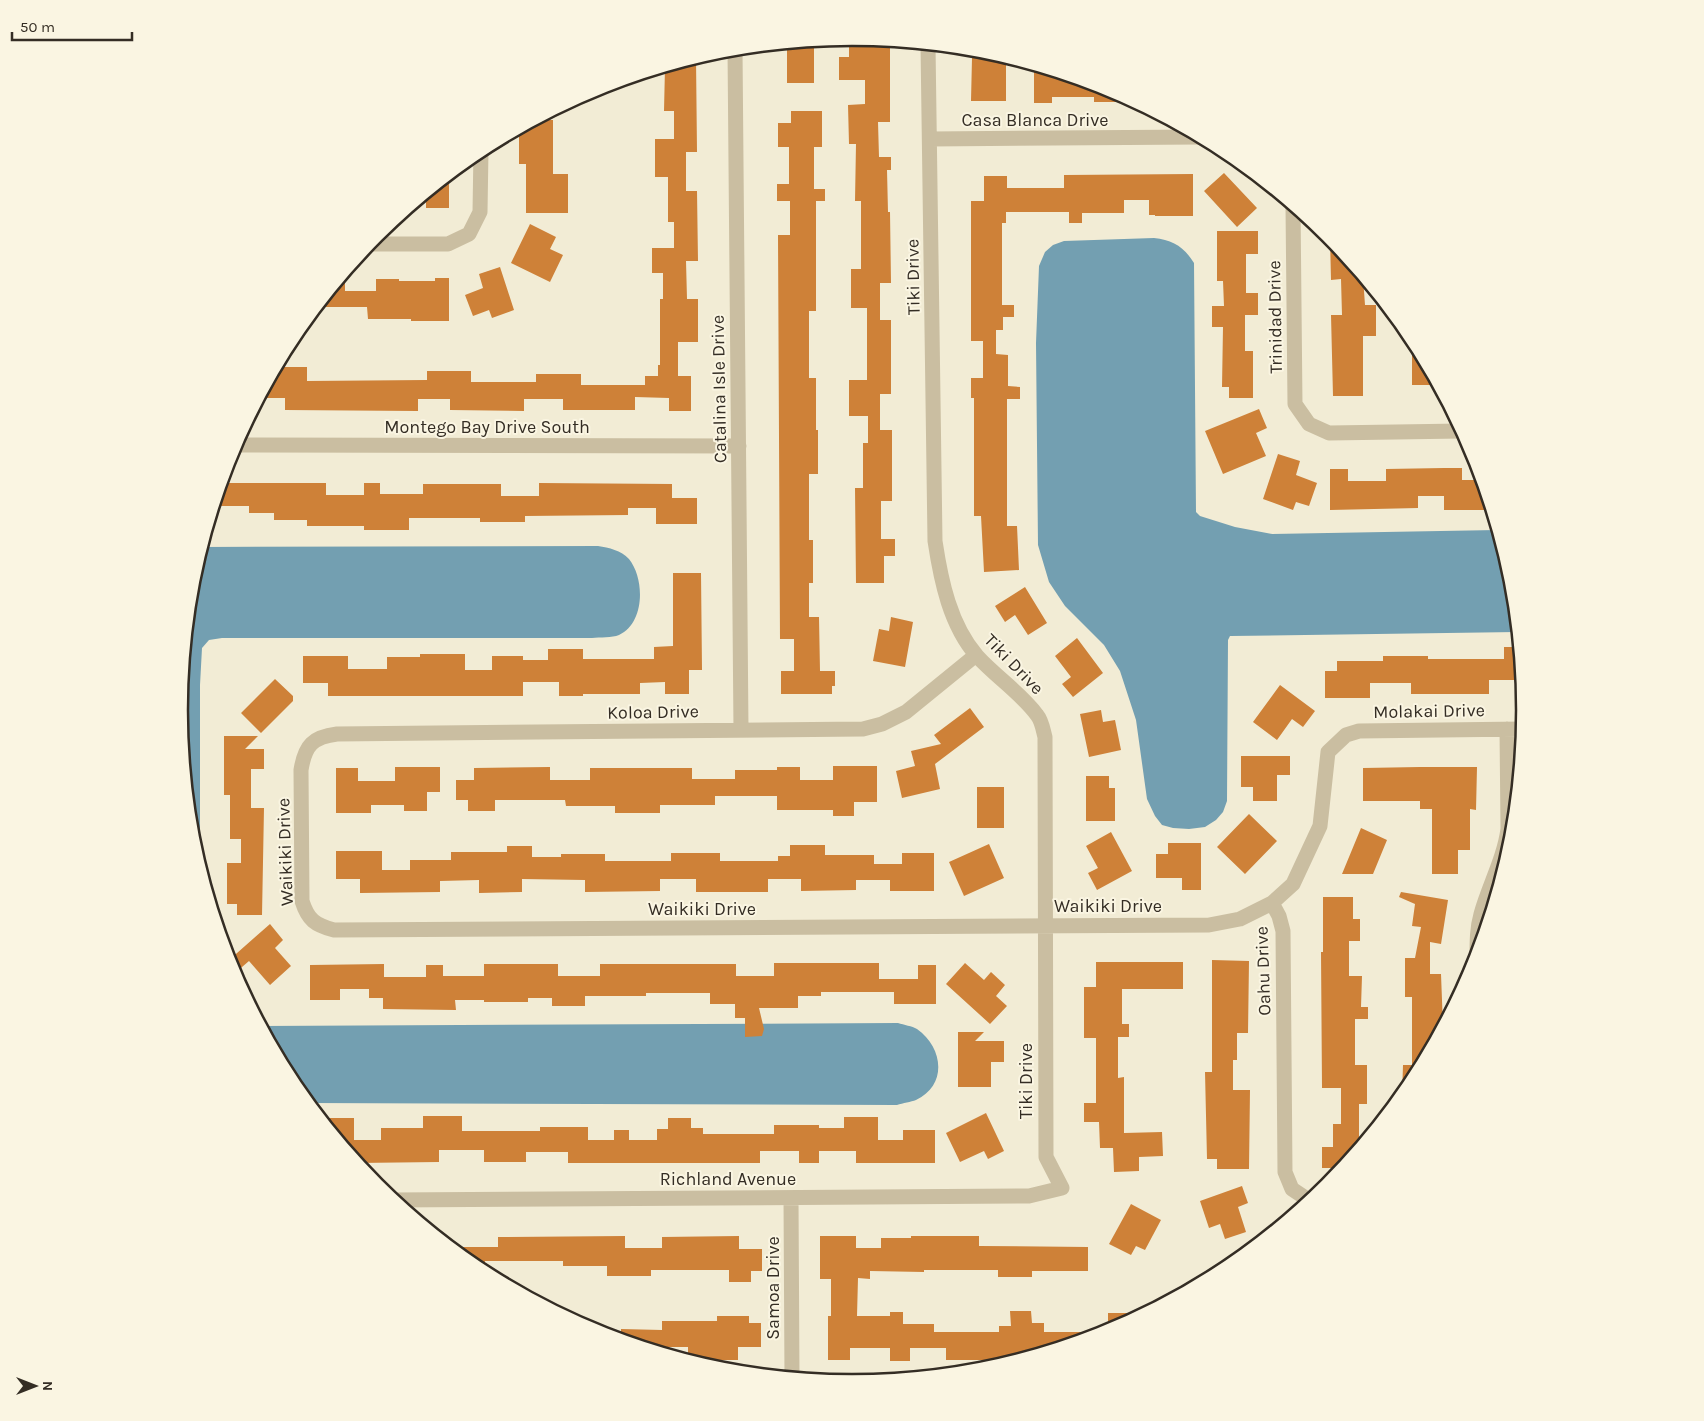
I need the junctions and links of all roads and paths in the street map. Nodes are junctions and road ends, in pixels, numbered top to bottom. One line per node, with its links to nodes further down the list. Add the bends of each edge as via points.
1 (928, 51): 4 (street, Tiki Drive)
2 (735, 57): 10 (street, Catalina Isle Drive)
3 (1187, 137): 4 (street, Casa Blanca Drive)
4 (930, 139): 11 (street, Tiki Drive, via 935,541 948,600 960,631)
5 (480, 160): 7 (street, via 480,212 469,234 448,244)
6 (1293, 214): 8 (street, Trinidad Drive, via 1295,404 1309,424 1329,433)
7 (379, 244)
8 (1455, 431)
9 (243, 445): 10 (street, Montego Bay Drive South)
10 (739, 446): 14 (street, Catalina Isle Drive)
11 (976, 655): 14 (street, Koloa Drive, via 906,712 882,724 863,729); 20 (street, Tiki Drive, via 1039,716 1045,737)
12 (1507, 729): 13 (street, Molakai Drive); 15 (street, Molakai Drive, via 1359,731); 17 (street)
13 (1516, 729)
14 (741, 730): 16 (street, Koloa Drive, via 337,734 322,736)
15 (1338, 741): 19 (street, Oahu Drive, via 1328,752 1320,826 1292,884)
16 (310, 744): 20 (street, Waikiki Drive, via 303,756 301,770 302,901 314,922 334,930)
17 (1507, 818)
18 (1495, 878): 21 (street, via 1481,913)
19 (1272, 903): 20 (street, Waikiki Drive, via 1240,918 1208,925); 23 (street, Oahu Drive, via 1283,931 1285,1172 1292,1189)
20 (1044, 925): 22 (street, Tiki Drive, via 1046,1157)
21 (1477, 935)
22 (1062, 1188): 24 (street, Richland Avenue, via 1029,1196)
23 (1304, 1197)
24 (791, 1198): 25 (street, Richland Avenue); 26 (street, Samoa Drive)
25 (403, 1200)
26 (792, 1371)

